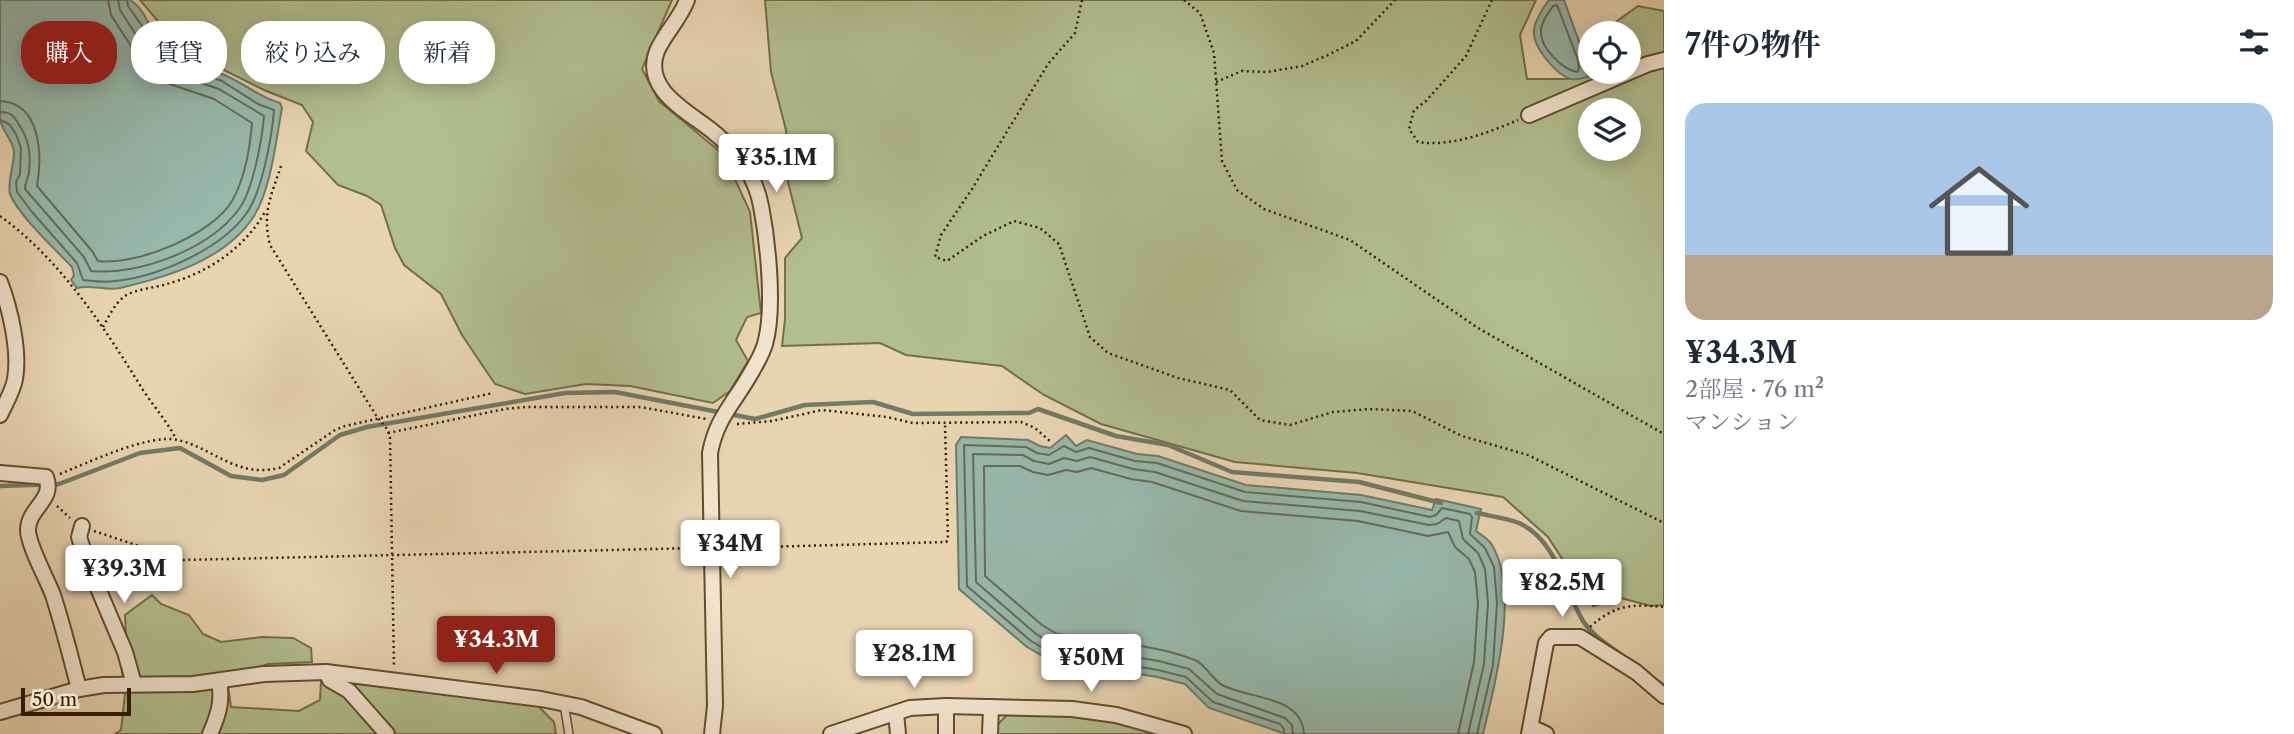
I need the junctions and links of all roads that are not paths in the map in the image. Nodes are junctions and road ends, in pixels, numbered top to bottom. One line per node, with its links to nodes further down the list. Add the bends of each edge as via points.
1 (687, 0): 24 (street, via 657,51 656,77 668,98 718,135 754,180 761,206 770,310 765,345 713,435 710,453)
2 (1664, 60): 3 (street)
3 (1529, 115)
4 (0, 282): 5 (street, via 15,345 15,379)
5 (0, 415)
6 (0, 473): 11 (street, via 47,486 27,531 52,593)
7 (82, 526): 10 (street, via 79,537)
8 (326, 673): 9 (street, via 264,674); 13 (street); 21 (street, via 349,691)
9 (219, 681): 10 (street); 20 (street, via 222,698)
10 (134, 684): 11 (street)
11 (79, 689): 16 (street)
12 (1664, 696): 18 (street, via 1636,671 1580,637 1551,637 1546,643)
13 (564, 704): 22 (lane); 23 (street)
14 (946, 706): 15 (street); 17 (street); 27 (street)
15 (991, 707): 28 (street); 29 (street, via 1116,715)
16 (0, 712)
17 (895, 713): 19 (street); 26 (street)
18 (1530, 731): 30 (street)
19 (847, 732): 25 (street)
20 (210, 734)
21 (387, 734)
22 (569, 734)
23 (654, 734)
24 (712, 734)
25 (831, 734)
26 (898, 734)
27 (946, 734)
28 (990, 734)
29 (1184, 734)
30 (1546, 734)

